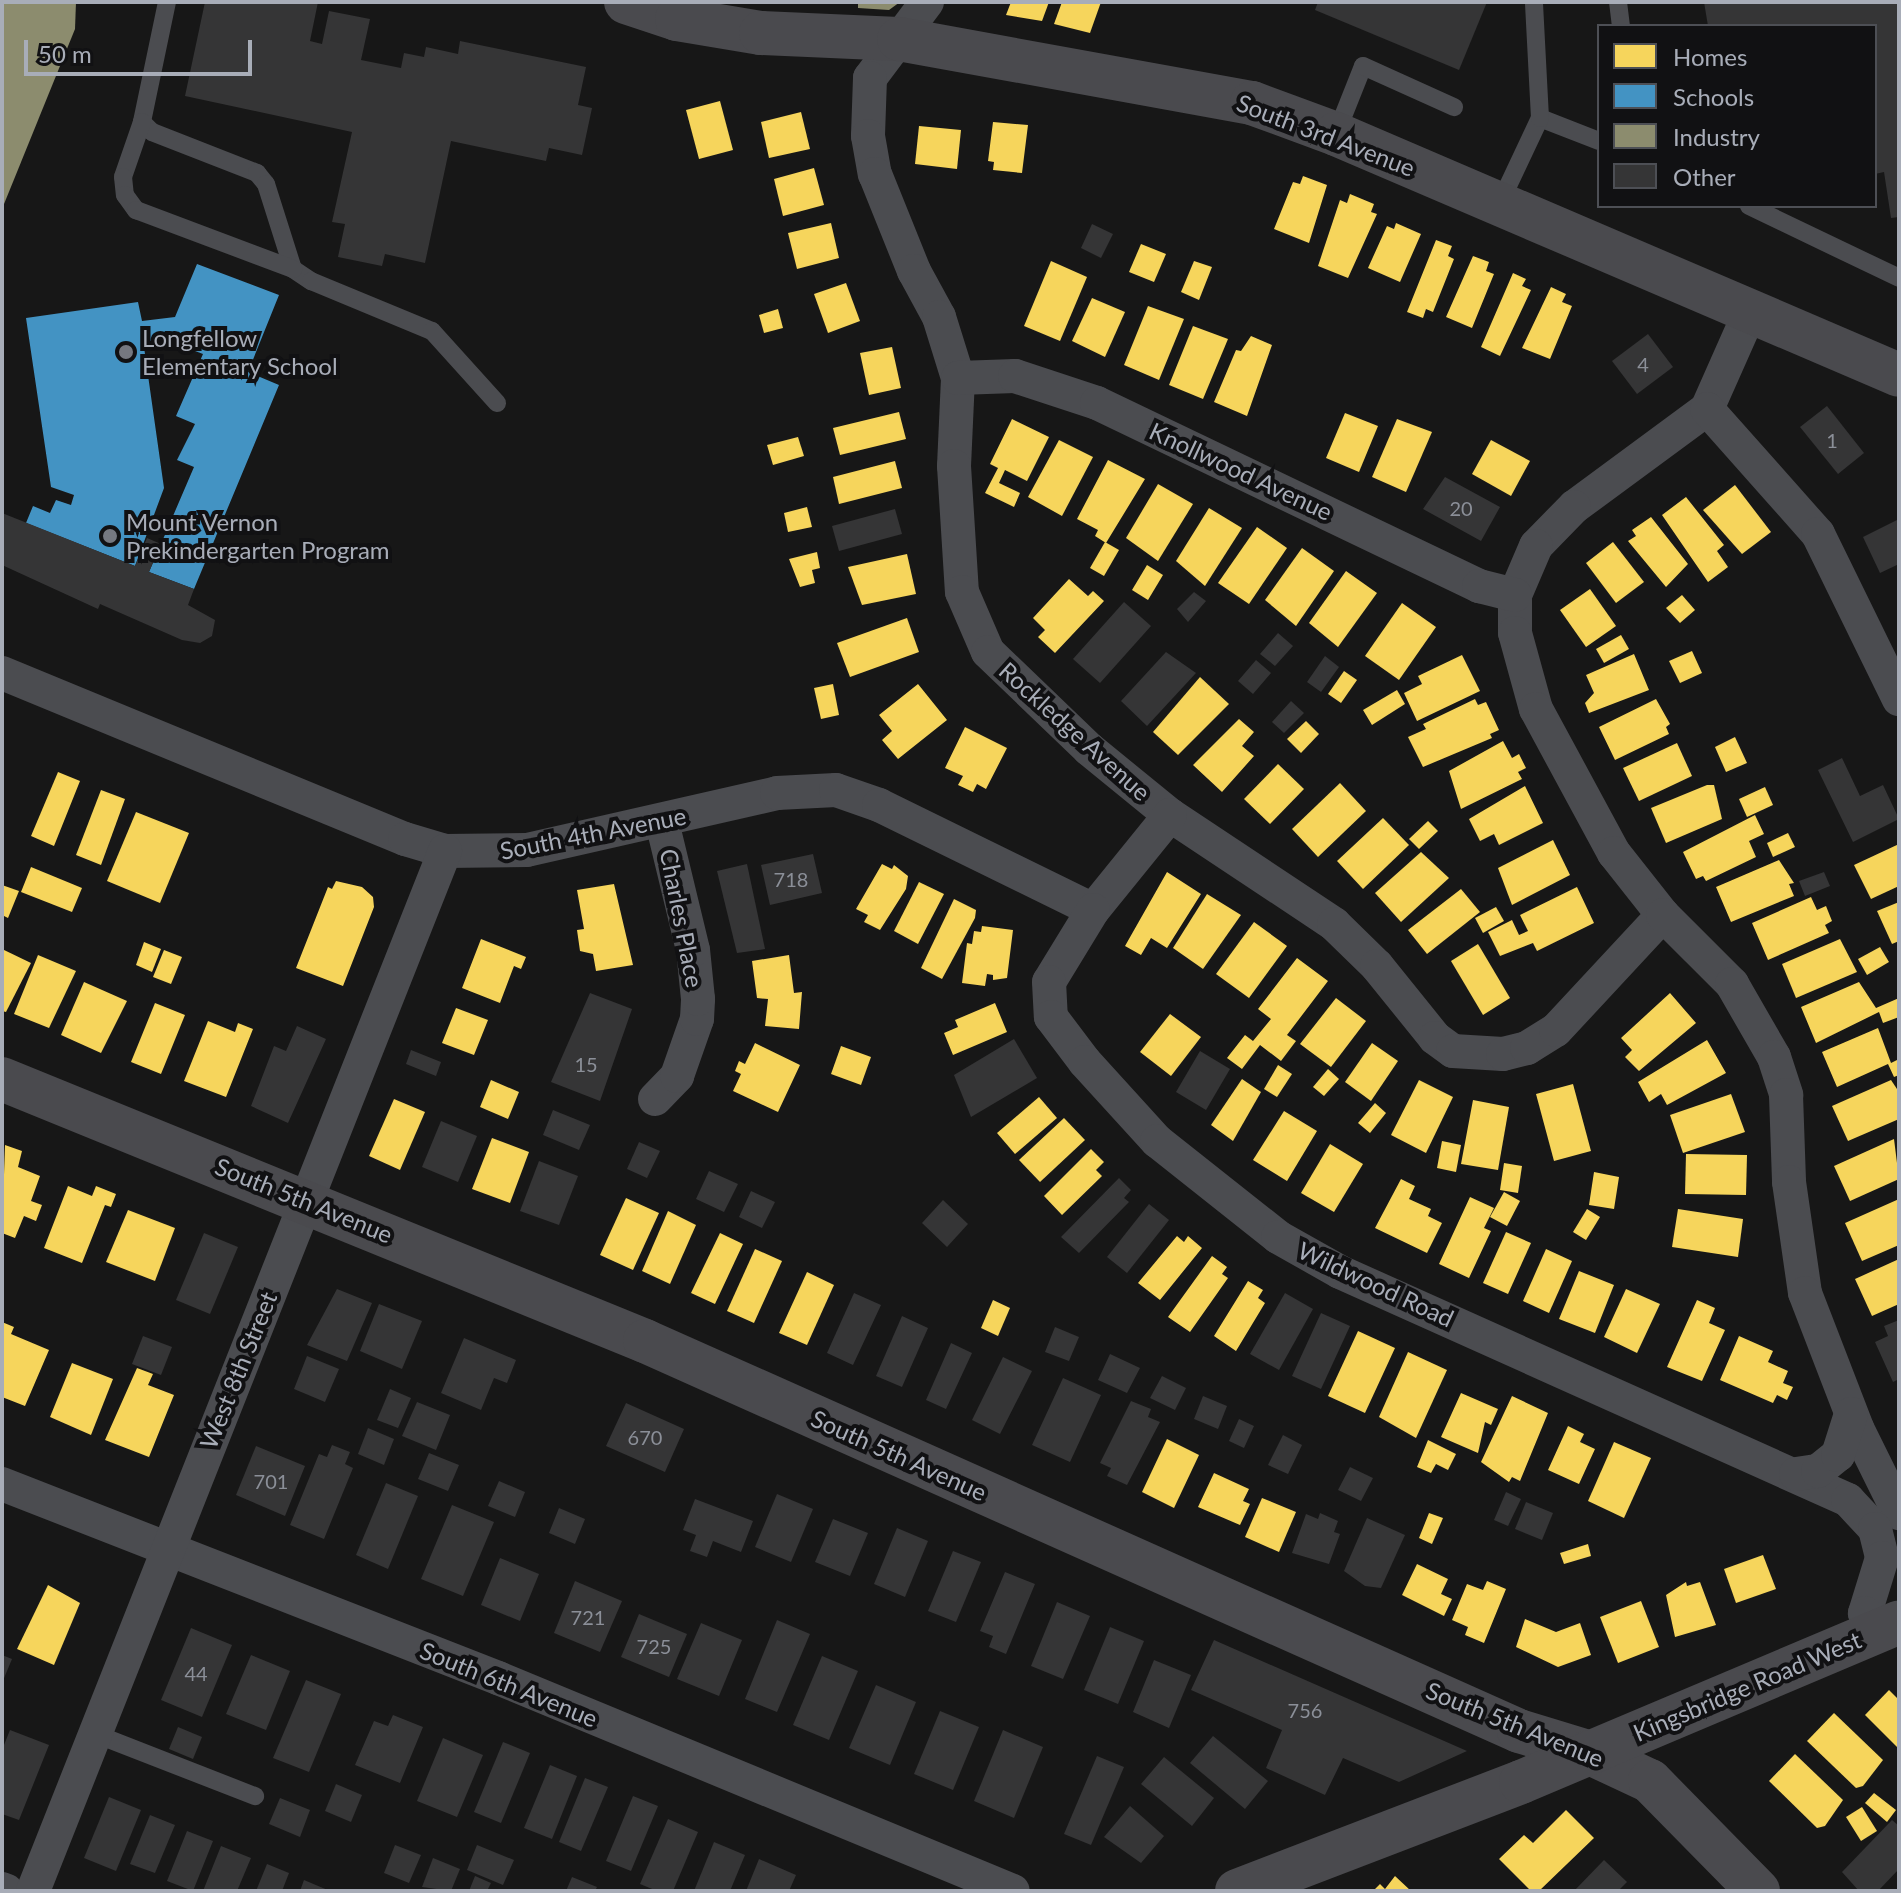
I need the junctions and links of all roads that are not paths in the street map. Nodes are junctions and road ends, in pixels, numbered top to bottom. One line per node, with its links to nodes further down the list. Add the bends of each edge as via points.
1 (167, 2): 10 (lane)
2 (927, 2): 7 (street, Rockledge Avenue)
3 (1534, 2): 9 (lane)
4 (1618, 2): 6 (lane)
5 (632, 3): 7 (street, South 3rd Avenue, via 761,33)
6 (1621, 24)
7 (899, 39): 11 (street, South 3rd Avenue, via 1191,89 1252,103); 19 (street, Rockledge Avenue, via 870,78 868,136 875,174 914,271 939,317)
8 (1454, 107): 11 (lane, via 1363,66)
9 (1540, 118): 12 (lane); 13 (lane)
10 (142, 122): 15 (lane, via 152,132 257,173 266,184); 15 (lane, via 123,177 125,195 136,210)
11 (1336, 134): 13 (street, South 3rd Avenue)
12 (1597, 140)
13 (1499, 205): 17 (street, South 3rd Avenue)
14 (1753, 208): 16 (lane)
15 (293, 269): 20 (lane, via 432,331)
16 (1899, 278)
17 (1750, 312): 18 (street, South 3rd Avenue); 21 (street)
18 (1899, 374)
19 (958, 378): 22 (street, Knollwood Avenue, via 1015,376 1097,403 1479,586); 25 (street, Rockledge Avenue, via 954,466 962,592 976,632 988,652 1089,749)
20 (497, 403)
21 (1707, 409): 22 (street, via 1550,528 1526,564); 24 (street, via 1818,534)
22 (1515, 595): 29 (street, via 1519,660 1536,709 1614,853)
23 (2, 673): 27 (street, South 4th Avenue)
24 (1899, 699)
25 (1170, 815): 28 (street, Wildwood Road); 29 (street, Rockledge Avenue, via 1334,924 1377,966 1435,1038 1453,1051 1503,1054 1527,1048 1556,1030)
26 (662, 822): 27 (street, South 4th Avenue, via 527,850); 28 (street, South 4th Avenue, via 777,793 836,790 879,805); 31 (street, Charles Place, via 693,950 698,999 697,1019 677,1076)
27 (445, 851): 32 (street, West 8th Street)
28 (1093, 910): 34 (street, Wildwood Road, via 1049,982 1051,1017 1157,1141 1207,1183 1278,1237 1340,1272)
29 (1663, 915): 33 (street, via 1732,984 1774,1057 1786,1095 1789,1182 1805,1293)
30 (2, 1079): 32 (street, South 5th Avenue)
31 (655, 1099)
32 (307, 1202): 37 (street, West 8th Street); 41 (street, South 5th Avenue, via 645,1341 1519,1731)
33 (1851, 1414): 34 (street, via 1838,1455 1818,1471); 36 (street)
34 (1796, 1474): 38 (street, Wildwood Road, via 1857,1507)
35 (2, 1484): 37 (street, South 6th Avenue)
36 (1899, 1513)
37 (164, 1549): 40 (street, West 8th Street); 45 (street, South 6th Avenue, via 498,1678)
38 (1891, 1555): 39 (street, Wildwood Road, via 1865,1613)
39 (1887, 1627): 41 (street, Kingsbridge Road West)
40 (93, 1733): 42 (lane); 44 (street, West 8th Street)
41 (1588, 1752): 43 (street, Kingsbridge Road West); 46 (street, South 5th Avenue, via 1650,1781)
42 (255, 1796)
43 (1243, 1890)
44 (33, 1891)
45 (1013, 1891)
46 (1758, 1891)

